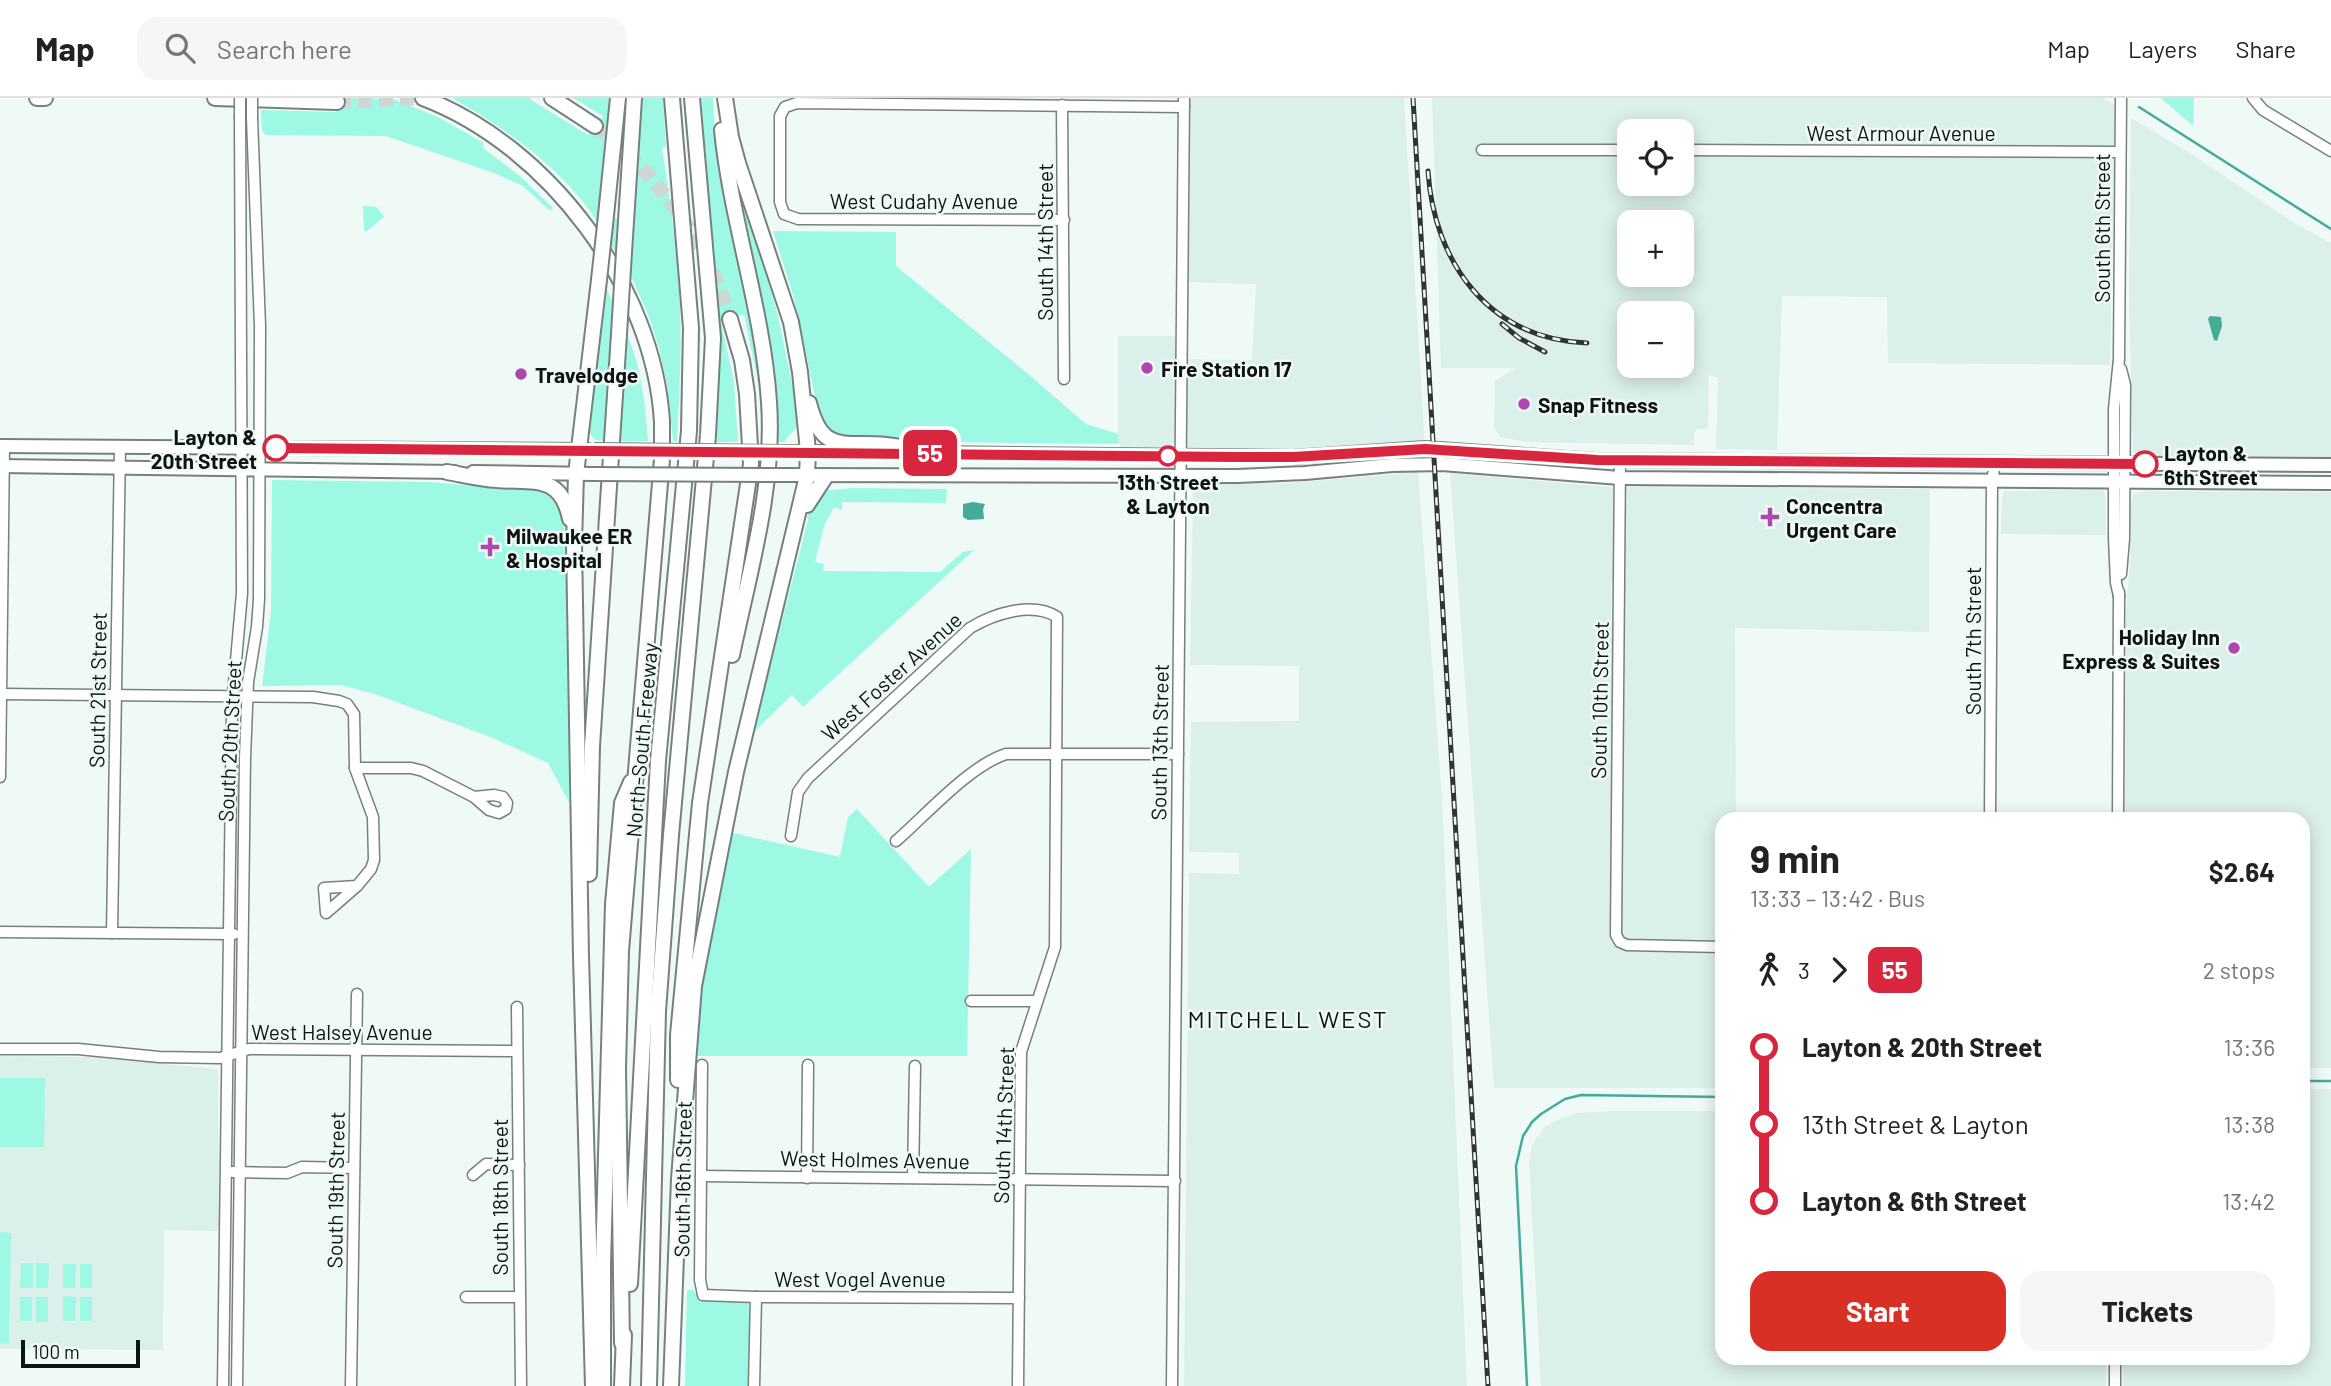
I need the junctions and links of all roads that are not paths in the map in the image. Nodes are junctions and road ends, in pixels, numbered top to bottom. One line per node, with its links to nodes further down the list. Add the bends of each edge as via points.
1 (37, 98): 2 (highway)
2 (45, 98)
3 (215, 98): 16 (highway)
4 (240, 98): 25 (street, South 20th Street, bridge)
5 (252, 98): 26 (street, South 20th Street, bridge)
6 (423, 98): 66 (highway, via 508,146 563,197 608,259 645,342 662,420 662,459)
7 (552, 98): 19 (highway)
8 (618, 98): 35 (highway, bridge)
9 (634, 98): 92 (highway, bridge, via 592,746)
10 (672, 98): 109 (highway, North-South Freeway, via 691,328 689,418 658,761 629,1304)
11 (692, 98): 119 (highway, North-South Freeway, via 713,338 659,998)
12 (720, 98): 69 (highway, via 723,146 766,371 769,460)
13 (725, 98): 29 (highway, via 731,137 791,322)
14 (2121, 98): 24 (street, South 6th Street)
15 (2253, 98): 23 (street, via 2263,110)
16 (337, 102)
17 (1184, 103): 18 (street); 38 (street, South 13th Street)
18 (1062, 106): 27 (street, South 14th Street); 27 (street, West Cudahy Avenue, via 797,103 785,107 780,116 780,202 784,214 798,219)
19 (596, 126)
20 (1482, 150): 21 (street)
21 (1617, 150)
22 (1694, 150): 24 (street, West Armour Avenue)
23 (2331, 151)
24 (2120, 152): 41 (street, South 6th Street, via 2119,359 2125,386)
25 (241, 178): 26 (street); 33 (street, South 20th Street)
26 (254, 178): 34 (street, South 20th Street)
27 (1064, 220): 30 (street, South 14th Street)
28 (730, 319): 69 (highway, via 747,394 751,464)
29 (800, 372): 36 (highway); 37 (highway, via 817,426 830,439 841,444)
30 (1064, 379)
31 (2, 446): 32 (main road); 43 (street)
32 (120, 447): 33 (main road); 44 (street, South 21st Street)
33 (241, 447): 34 (main road); 45 (street, South 20th Street)
34 (260, 448): 35 (main road); 46 (street, South 20th Street)
35 (579, 450): 36 (main road, bridge); 48 (highway)
36 (808, 451): 37 (main road); 50 (highway)
37 (941, 453): 38 (main road)
38 (1181, 456): 39 (main road, via 1293,457 1425,449); 49 (street, South 13th Street)
39 (1620, 460): 40 (main road); 52 (street, South 10th Street)
40 (1995, 463): 41 (main road); 53 (street, South 7th Street)
41 (2119, 464): 42 (main road); 54 (street, South 6th Street)
42 (2331, 465)
43 (2, 466): 44 (main road); 59 (street)
44 (119, 467): 45 (main road); 60 (street, South 21st Street)
45 (241, 469): 46 (main road); 61 (street, South 20th Street, via 242,593)
46 (260, 469): 47 (main road); 62 (street, South 20th Street, via 258,617)
47 (447, 472): 48 (main road); 57 (highway, via 545,482 568,507)
48 (576, 474): 50 (main road, bridge); 57 (highway)
49 (1181, 475): 51 (main road); 52 (main road, via 1450,464); 64 (street, South 13th Street)
50 (807, 476): 51 (main road); 56 (highway)
51 (825, 476): 56 (highway)
52 (1620, 478): 53 (main road); 79 (street, South 10th Street, via 1615,930 1622,944)
53 (1992, 481): 54 (main road); 70 (street, South 7th Street)
54 (2119, 482): 55 (main road); 71 (street, South 6th Street, via 2115,572 2119,596)
55 (2331, 483)
56 (798, 522): 101 (highway, via 736,772 704,929 694,986)
57 (574, 544): 92 (highway)
58 (1057, 617): 63 (street, South 14th Street); 72 (street, West Foster Avenue, via 1048,612 1013,612 970,628 801,787)
59 (1, 694): 60 (street); 67 (street)
60 (116, 695): 61 (street); 76 (street, South 21st Street)
61 (233, 696): 62 (street); 77 (street, South 20th Street)
62 (247, 696): 65 (street, via 331,699 347,704 354,714); 78 (street, South 20th Street)
63 (1057, 752): 64 (street); 73 (street, via 1006,754 985,762); 82 (street, South 14th Street, via 1055,947)
64 (1178, 754): 103 (street, South 13th Street)
65 (355, 768): 68 (street, via 411,768); 74 (street, via 373,817 374,847 372,869)
66 (636, 771): 109 (highway, via 621,951 618,1068); 111 (highway, via 622,803 613,904)
67 (0, 777)
68 (474, 797)
69 (700, 803): 101 (highway, via 678,1035)
70 (1990, 812)
71 (2118, 812)
72 (791, 836)
73 (896, 841)
74 (358, 886)
75 (0, 932): 76 (street)
76 (112, 933): 77 (street)
77 (229, 934): 78 (street); 88 (street, South 20th Street)
78 (242, 934): 86 (street, South 20th Street)
79 (1715, 947)
80 (357, 994): 85 (street, South 19th Street)
81 (971, 1001): 82 (street)
82 (1036, 1001): 102 (street, South 14th Street, via 1021,1052)
83 (517, 1007): 87 (street, South 18th Street)
84 (0, 1049): 88 (street, West Halsey Avenue)
85 (356, 1050): 86 (street, West Halsey Avenue); 87 (street, West Halsey Avenue); 94 (street, South 19th Street)
86 (241, 1051): 88 (street, West Halsey Avenue); 96 (street, South 20th Street)
87 (517, 1051): 93 (street, South 18th Street)
88 (228, 1056): 95 (street, South 20th Street)
89 (702, 1065): 98 (street, South 16th Street)
90 (808, 1065): 99 (street)
91 (915, 1066): 100 (street)
92 (586, 1089): 111 (highway)
93 (519, 1164): 97 (street, via 486,1164); 106 (street, South 18th Street)
94 (354, 1168): 96 (street); 114 (street, South 19th Street)
95 (226, 1172): 96 (street); 112 (street, South 20th Street)
96 (240, 1172): 113 (street, South 20th Street)
97 (473, 1175)
98 (701, 1176): 99 (street, West Holmes Avenue); 104 (street, South 16th Street)
99 (807, 1178): 100 (street, West Holmes Avenue)
100 (914, 1178): 102 (street, West Holmes Avenue)
101 (679, 1179): 120 (highway)
102 (1020, 1180): 103 (street, West Holmes Avenue); 108 (street, South 14th Street)
103 (1175, 1181): 123 (street, South 13th Street)
104 (701, 1293): 107 (street, West Vogel Avenue)
105 (467, 1297): 106 (street)
106 (519, 1297): 115 (street, South 18th Street)
107 (756, 1297): 108 (street, West Vogel Avenue); 121 (street)
108 (1019, 1298): 122 (street, South 14th Street)
109 (622, 1343): 118 (highway, North-South Freeway)
110 (2115, 1365): 124 (street)
111 (598, 1368): 116 (highway); 117 (highway)
112 (223, 1386)
113 (237, 1386)
114 (351, 1386)
115 (521, 1386)
116 (593, 1386)
117 (603, 1386)
118 (622, 1386)
119 (649, 1386)
120 (671, 1386)
121 (754, 1386)
122 (1018, 1386)
123 (1172, 1386)
124 (2115, 1386)

